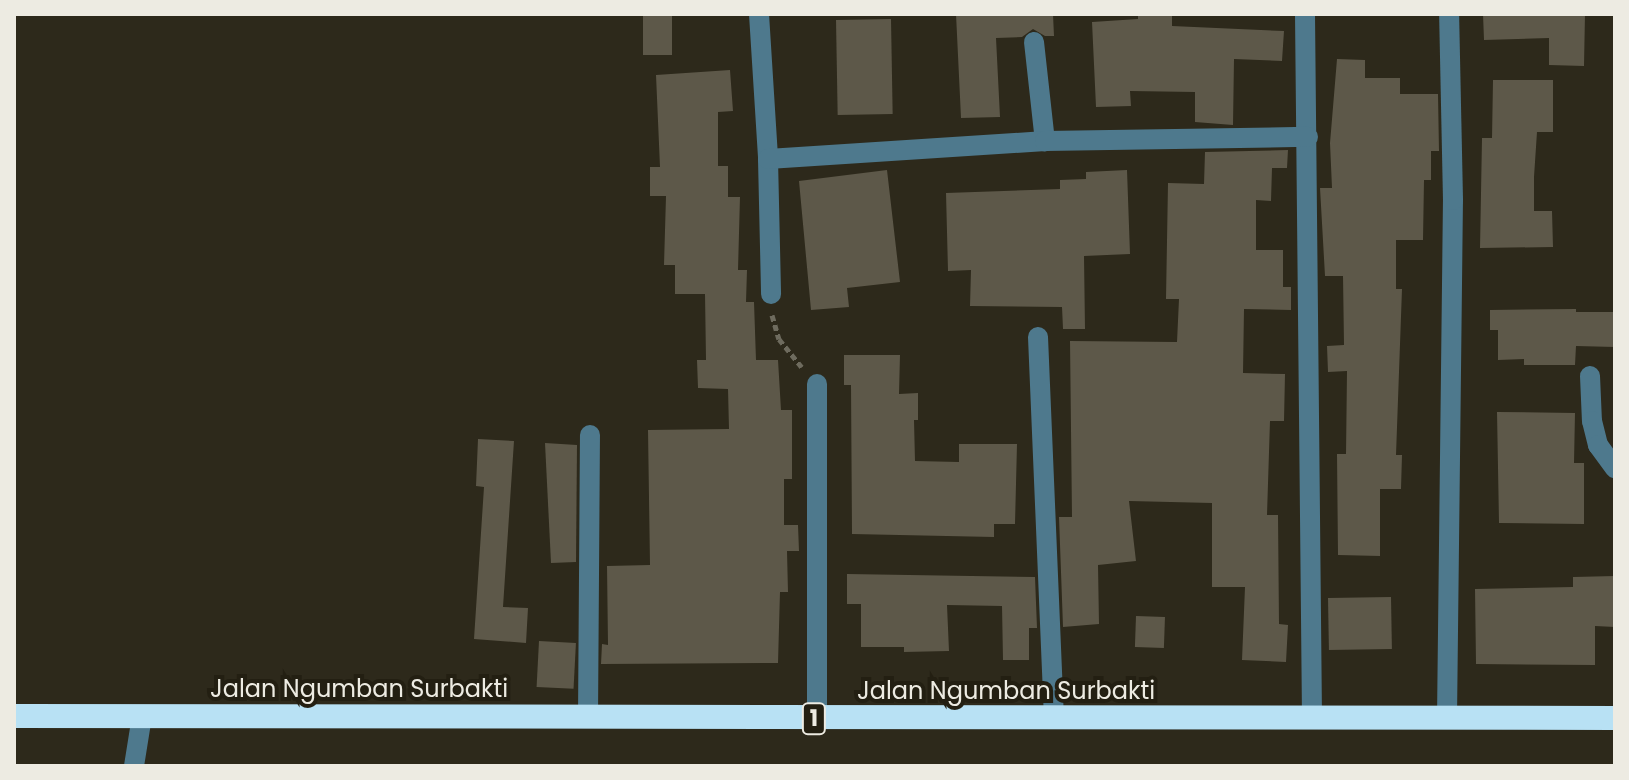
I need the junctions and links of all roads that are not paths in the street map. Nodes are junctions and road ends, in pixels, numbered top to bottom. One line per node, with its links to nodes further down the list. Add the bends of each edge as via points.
1 (759, 14): 7 (street)
2 (1305, 14): 5 (street)
3 (1449, 14): 17 (street, via 1453,200)
4 (1034, 42): 6 (street)
5 (1308, 137): 6 (street); 21 (street)
6 (1045, 141): 7 (street)
7 (768, 159): 8 (street)
8 (771, 294)
9 (1038, 337): 20 (street)
10 (1590, 376): 13 (street, via 1598,445)
11 (817, 384): 19 (street)
12 (590, 435): 16 (street)
13 (1615, 468)
14 (14, 716): 15 (highway, Jalan Ngumban Surbakti / 1)
15 (142, 716): 16 (highway, Jalan Ngumban Surbakti / 1); 22 (street)
16 (588, 718): 19 (highway, Jalan Ngumban Surbakti / 1)
17 (1447, 718): 18 (highway, Jalan Ngumban Surbakti / 1); 21 (highway, Jalan Ngumban Surbakti / 1)
18 (1615, 718)
19 (817, 719): 20 (highway, Jalan Ngumban Surbakti / 1)
20 (1054, 719): 21 (highway, Jalan Ngumban Surbakti / 1)
21 (1312, 719)
22 (134, 766)

